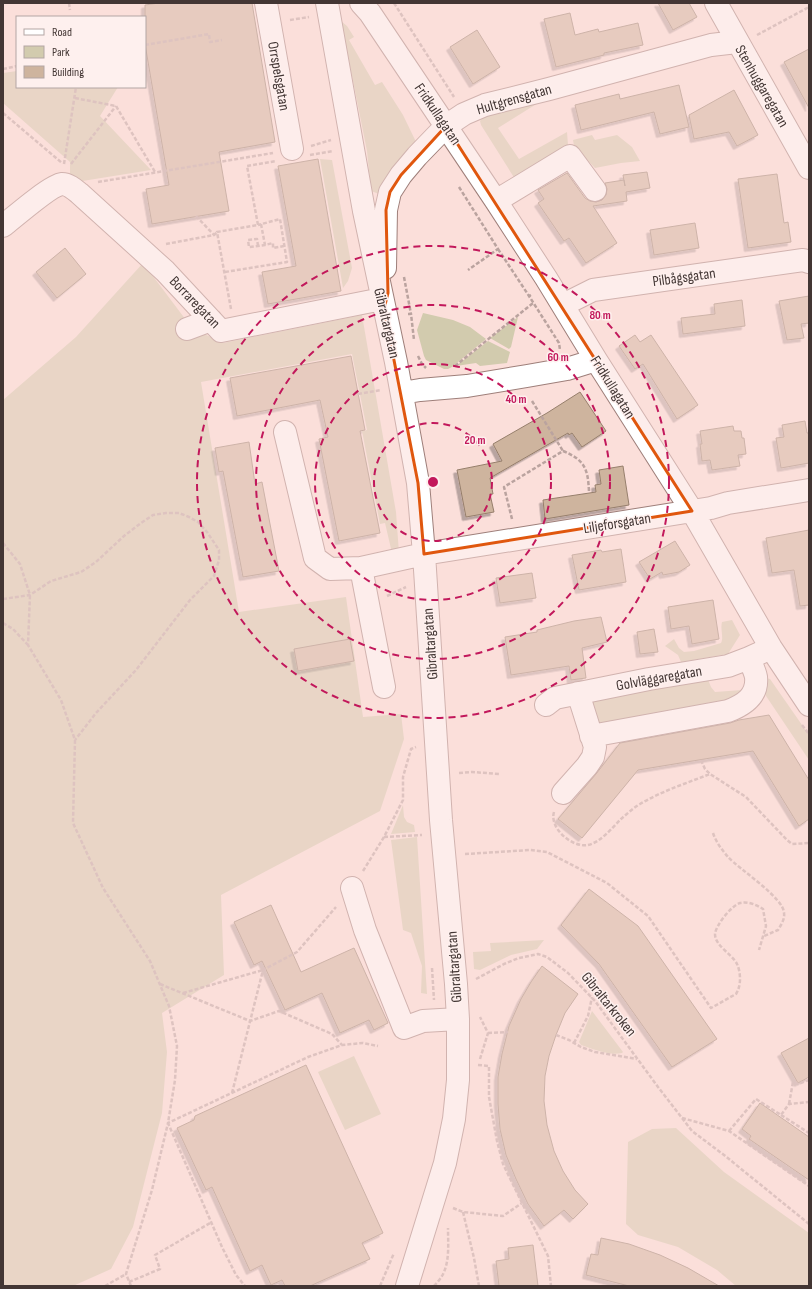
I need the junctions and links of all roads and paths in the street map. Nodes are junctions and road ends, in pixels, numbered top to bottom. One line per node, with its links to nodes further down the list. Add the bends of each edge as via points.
1 (69, 3): 6 (path)
2 (266, 3): 22 (street, Orrspelsgatan)
3 (716, 3): 10 (street, Stenhuggaregatan)
4 (366, 6): 18 (street, Fridkullagatan)
5 (809, 7): 10 (path)
6 (70, 10)
7 (319, 10): 8 (path); 45 (street, Gibraltargatan)
8 (291, 20)
9 (222, 40): 11 (path, via 210,42 209,34)
10 (738, 43): 18 (street, Hultgrensgatan, via 711,45 485,105 464,114); 23 (street, Stenhuggaregatan)
11 (146, 45)
12 (16, 66): 13 (path)
13 (3, 68)
14 (76, 88): 15 (path)
15 (75, 98): 16 (path); 25 (path)
16 (116, 106): 24 (path); 25 (path)
17 (3, 113): 25 (path)
18 (446, 126): 29 (street, Fridkullagatan); 45 (street, Hultgrensgatan, via 417,156 390,192 386,210 384,264 388,292)
19 (332, 140): 20 (path)
20 (316, 145)
21 (334, 151): 22 (path)
22 (289, 154): 24 (path); 31 (path, via 247,166)
23 (809, 168)
24 (155, 172): 26 (path)
25 (63, 174): 32 (street, via 51,189); 47 (street, Borraregatan, via 70,186 165,271)
26 (92, 185)
27 (458, 185): 39 (path)
28 (595, 190): 29 (street, via 570,156)
29 (496, 201): 46 (street, Fridkullagatan)
30 (196, 216): 34 (path)
31 (259, 224): 33 (path); 36 (path); 38 (path, via 280,219)
32 (3, 226)
33 (217, 232): 34 (path); 42 (path)
34 (214, 235): 35 (path)
35 (196, 238)
36 (265, 245): 37 (path); 38 (path, via 273,243 274,248)
37 (258, 246): 37 (path, via 249,247 248,240 257,239)
38 (284, 246): 42 (path, via 287,262)
39 (498, 249): 41 (path); 44 (path)
40 (807, 258): 46 (street, Pilbågsgatan, via 593,290)
41 (468, 270)
42 (225, 272): 49 (path)
43 (404, 275): 50 (path)
44 (533, 303): 52 (path, via 559,344); 55 (path, via 455,366)
45 (383, 304): 49 (street, Borraregatan); 56 (street, Gibraltargatan)
46 (563, 305): 53 (street, Fridkullagatan)
47 (210, 320): 48 (street); 49 (street, Borraregatan, via 221,331)
48 (187, 329)
49 (236, 329)
50 (415, 344)
51 (416, 350): 54 (path, via 422,364)
52 (560, 352)
53 (596, 360): 56 (street, via 567,369 467,386); 63 (street, Fridkullagatan)
54 (428, 370)
55 (454, 370)
56 (392, 391): 57 (path); 66 (street, Gibraltargatan, via 418,483)
57 (358, 394)
58 (532, 401): 60 (path)
59 (285, 432): 67 (street, Liljeforsgatan, via 315,558 330,569)
60 (563, 451): 62 (path, via 575,456 583,464); 64 (path, via 504,487)
61 (809, 490): 63 (street, Liljeforsgatan)
62 (589, 492)
63 (692, 511): 66 (street, Liljeforsgatan); 74 (street, Fridkullagatan)
64 (513, 524)
65 (3, 543): 70 (path, via 20,564)
66 (424, 554): 67 (street, Liljeforsgatan); 101 (street, Gibraltargatan)
67 (362, 568): 76 (street)
68 (406, 586): 69 (path)
69 (398, 590)
70 (30, 595): 71 (path); 73 (path); 81 (path, via 52,581 81,572 153,515 179,513 189,517 198,522 220,550 214,576 190,600 136,670)
71 (3, 599)
72 (3, 623): 73 (path, via 13,629)
73 (28, 645): 81 (path, via 61,700)
74 (771, 648): 75 (street, Golvläggaregatan); 79 (street, Fridkullagatan)
75 (749, 658): 77 (street, Golvläggaregatan, via 728,666); 80 (street, via 756,676 756,688 752,697 738,707)
76 (384, 687)
77 (578, 693): 78 (street, Golvläggaregatan, via 555,698); 80 (street)
78 (546, 705)
79 (809, 705)
80 (591, 736): 87 (street, via 595,747 593,757)
81 (75, 740): 98 (path, via 73,823 103,888 150,961)
82 (416, 747): 90 (path, via 411,749 405,768 403,800)
83 (701, 760): 86 (path, via 704,769)
84 (452, 773): 85 (path)
85 (500, 774)
86 (710, 774): 87 (path, via 639,804 599,839 588,845 570,841 556,827 552,817); 91 (path, via 746,797 786,840 792,844)
87 (563, 794)
88 (713, 833): 94 (path, via 729,857 758,881 783,908 785,914 778,930)
89 (424, 835): 90 (path)
90 (384, 838): 93 (path)
91 (809, 844)
92 (464, 854): 94 (path, via 530,850 547,852 607,883 648,916 710,1008 736,994 740,982 737,963 717,942 715,935 724,917 740,903 755,904 763,909 765,915)
93 (352, 888): 96 (path, via 296,952); 101 (street, via 365,930 404,1028 423,1021)
94 (764, 937): 95 (path)
95 (759, 950)
96 (263, 970): 99 (path); 102 (path)
97 (472, 982): 100 (path, Gibraltarkroken, via 504,964 538,954 568,973)
98 (160, 984): 99 (path); 117 (path, via 169,1006 177,1046)
99 (182, 993): 102 (path)
100 (592, 997): 106 (path, via 588,1016); 109 (path, Gibraltarkroken)
101 (458, 1020): 131 (street, Gibraltargatan, via 458,1080 454,1119 445,1163)
102 (250, 1021): 107 (path, via 279,1011 332,1034); 112 (path)
103 (508, 1032): 104 (path)
104 (488, 1033)
105 (556, 1035): 106 (path)
106 (574, 1043): 109 (path, via 596,1052)
107 (342, 1045): 108 (path, via 363,1043); 112 (path, via 308,1057)
108 (378, 1046)
109 (638, 1059): 116 (path, Gibraltarkroken)
110 (477, 1065): 121 (path, via 489,1066 489,1097 497,1141 503,1164)
111 (809, 1080): 114 (path, via 798,1084 792,1082)
112 (232, 1093): 117 (path)
113 (809, 1102): 114 (path)
114 (789, 1104): 115 (path)
115 (781, 1115): 118 (path, via 756,1099); 119 (path)
116 (681, 1118): 118 (path); 125 (path, Gibraltarkroken, via 692,1131)
117 (168, 1123): 124 (path); 126 (path, via 152,1190)
118 (729, 1131): 120 (path)
119 (809, 1133)
120 (809, 1186)
121 (522, 1203): 123 (path, via 503,1216); 133 (path, via 548,1256)
122 (448, 1207): 123 (path)
123 (463, 1212): 132 (path)
124 (212, 1222): 127 (path, via 155,1255 160,1269); 130 (path, via 236,1275)
125 (809, 1224)
126 (126, 1274): 127 (path); 128 (path)
127 (129, 1282): 129 (path)
128 (105, 1286)
129 (131, 1286)
130 (245, 1286)
131 (407, 1286)
132 (479, 1286)
133 (551, 1286)

